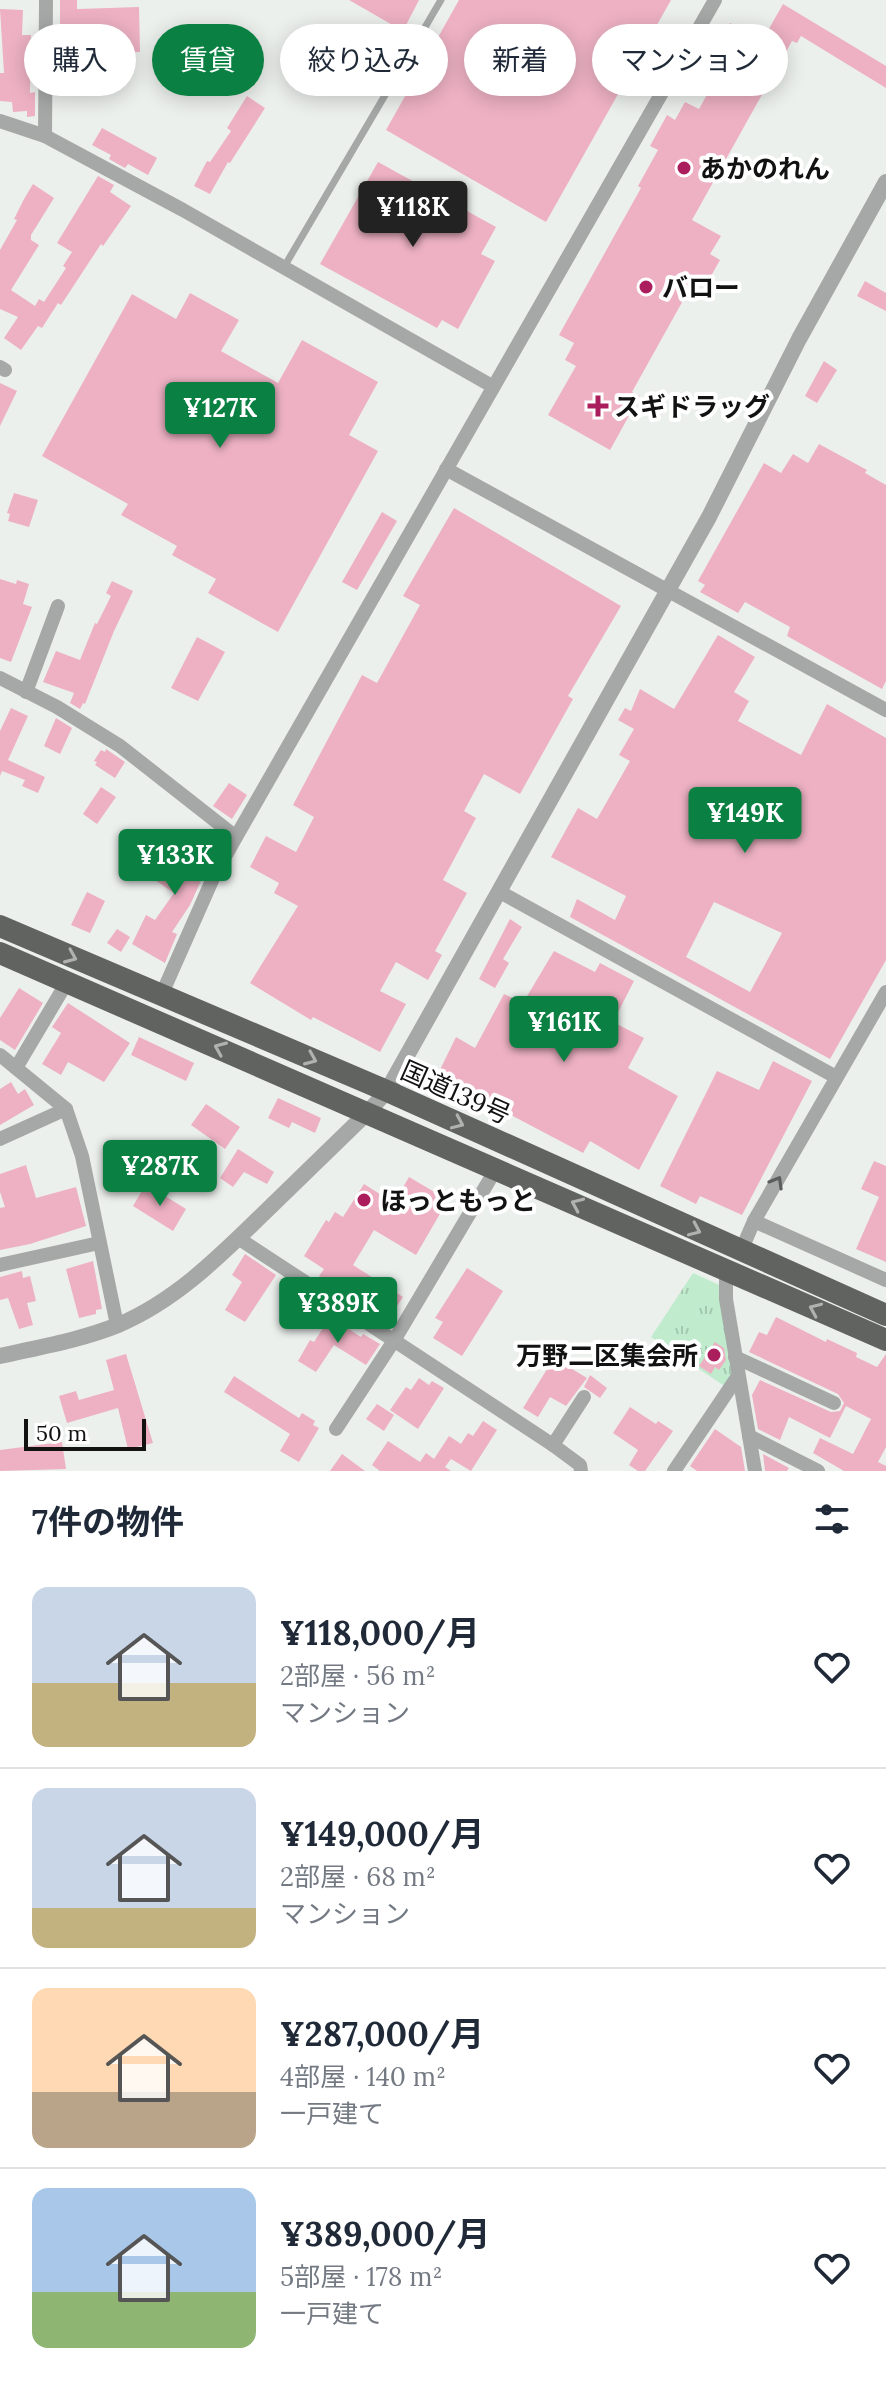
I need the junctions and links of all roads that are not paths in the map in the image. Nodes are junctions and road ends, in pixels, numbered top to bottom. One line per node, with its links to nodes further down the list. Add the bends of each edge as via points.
1 (46, 0): 5 (street)
2 (441, 0): 7 (lane)
3 (715, 0): 8 (street)
4 (0, 121): 5 (street)
5 (45, 136): 7 (street)
6 (886, 182): 10 (street)
7 (284, 267): 8 (street)
8 (492, 386): 9 (street)
9 (446, 469): 10 (street); 15 (street)
10 (668, 589): 14 (street); 16 (street)
11 (58, 606): 13 (street)
12 (0, 678): 13 (street)
13 (26, 692): 15 (street, via 120,746)
14 (886, 710)
15 (236, 837): 21 (street)
16 (500, 892): 24 (street); 25 (street)
17 (0, 926): 21 (highway, 国道139号, one-way to 21)
18 (0, 953): 19 (highway, 国道139号)
19 (67, 982): 23 (street); 27 (highway, 国道139号, one-way to 19)
20 (886, 992): 24 (street)
21 (161, 996): 25 (highway, 国道139号, one-way to 25)
22 (0, 1055): 23 (street)
23 (16, 1068): 26 (street)
24 (836, 1077): 30 (street, one-way to 24)
25 (387, 1091): 27 (street); 33 (highway, 国道139号, one-way to 33)
26 (66, 1109): 28 (street); 32 (street, via 82,1156)
27 (368, 1112): 29 (highway, 国道139号); 31 (street)
28 (0, 1139)
29 (496, 1169): 35 (highway, 国道139号, one-way to 29); 39 (street)
30 (754, 1221): 33 (street); 36 (street)
31 (238, 1238): 38 (street, via 187,1285); 39 (street)
32 (99, 1243): 34 (street); 38 (street)
33 (741, 1251): 37 (highway, 国道139号)
34 (0, 1265)
35 (726, 1270): 40 (highway, 国道139号, one-way to 35); 42 (street)
36 (886, 1280)
37 (886, 1315)
38 (117, 1325): 41 (street)
39 (395, 1339): 46 (street); 48 (street)
40 (886, 1340)
41 (0, 1356)
42 (735, 1357): 43 (street); 45 (street)
43 (738, 1376): 47 (street); 50 (street)
44 (584, 1397): 48 (street)
45 (834, 1403)
46 (336, 1429)
47 (749, 1436): 51 (street); 52 (street)
48 (553, 1445): 49 (street)
49 (581, 1471)
50 (674, 1471)
51 (755, 1471)
52 (818, 1471)

